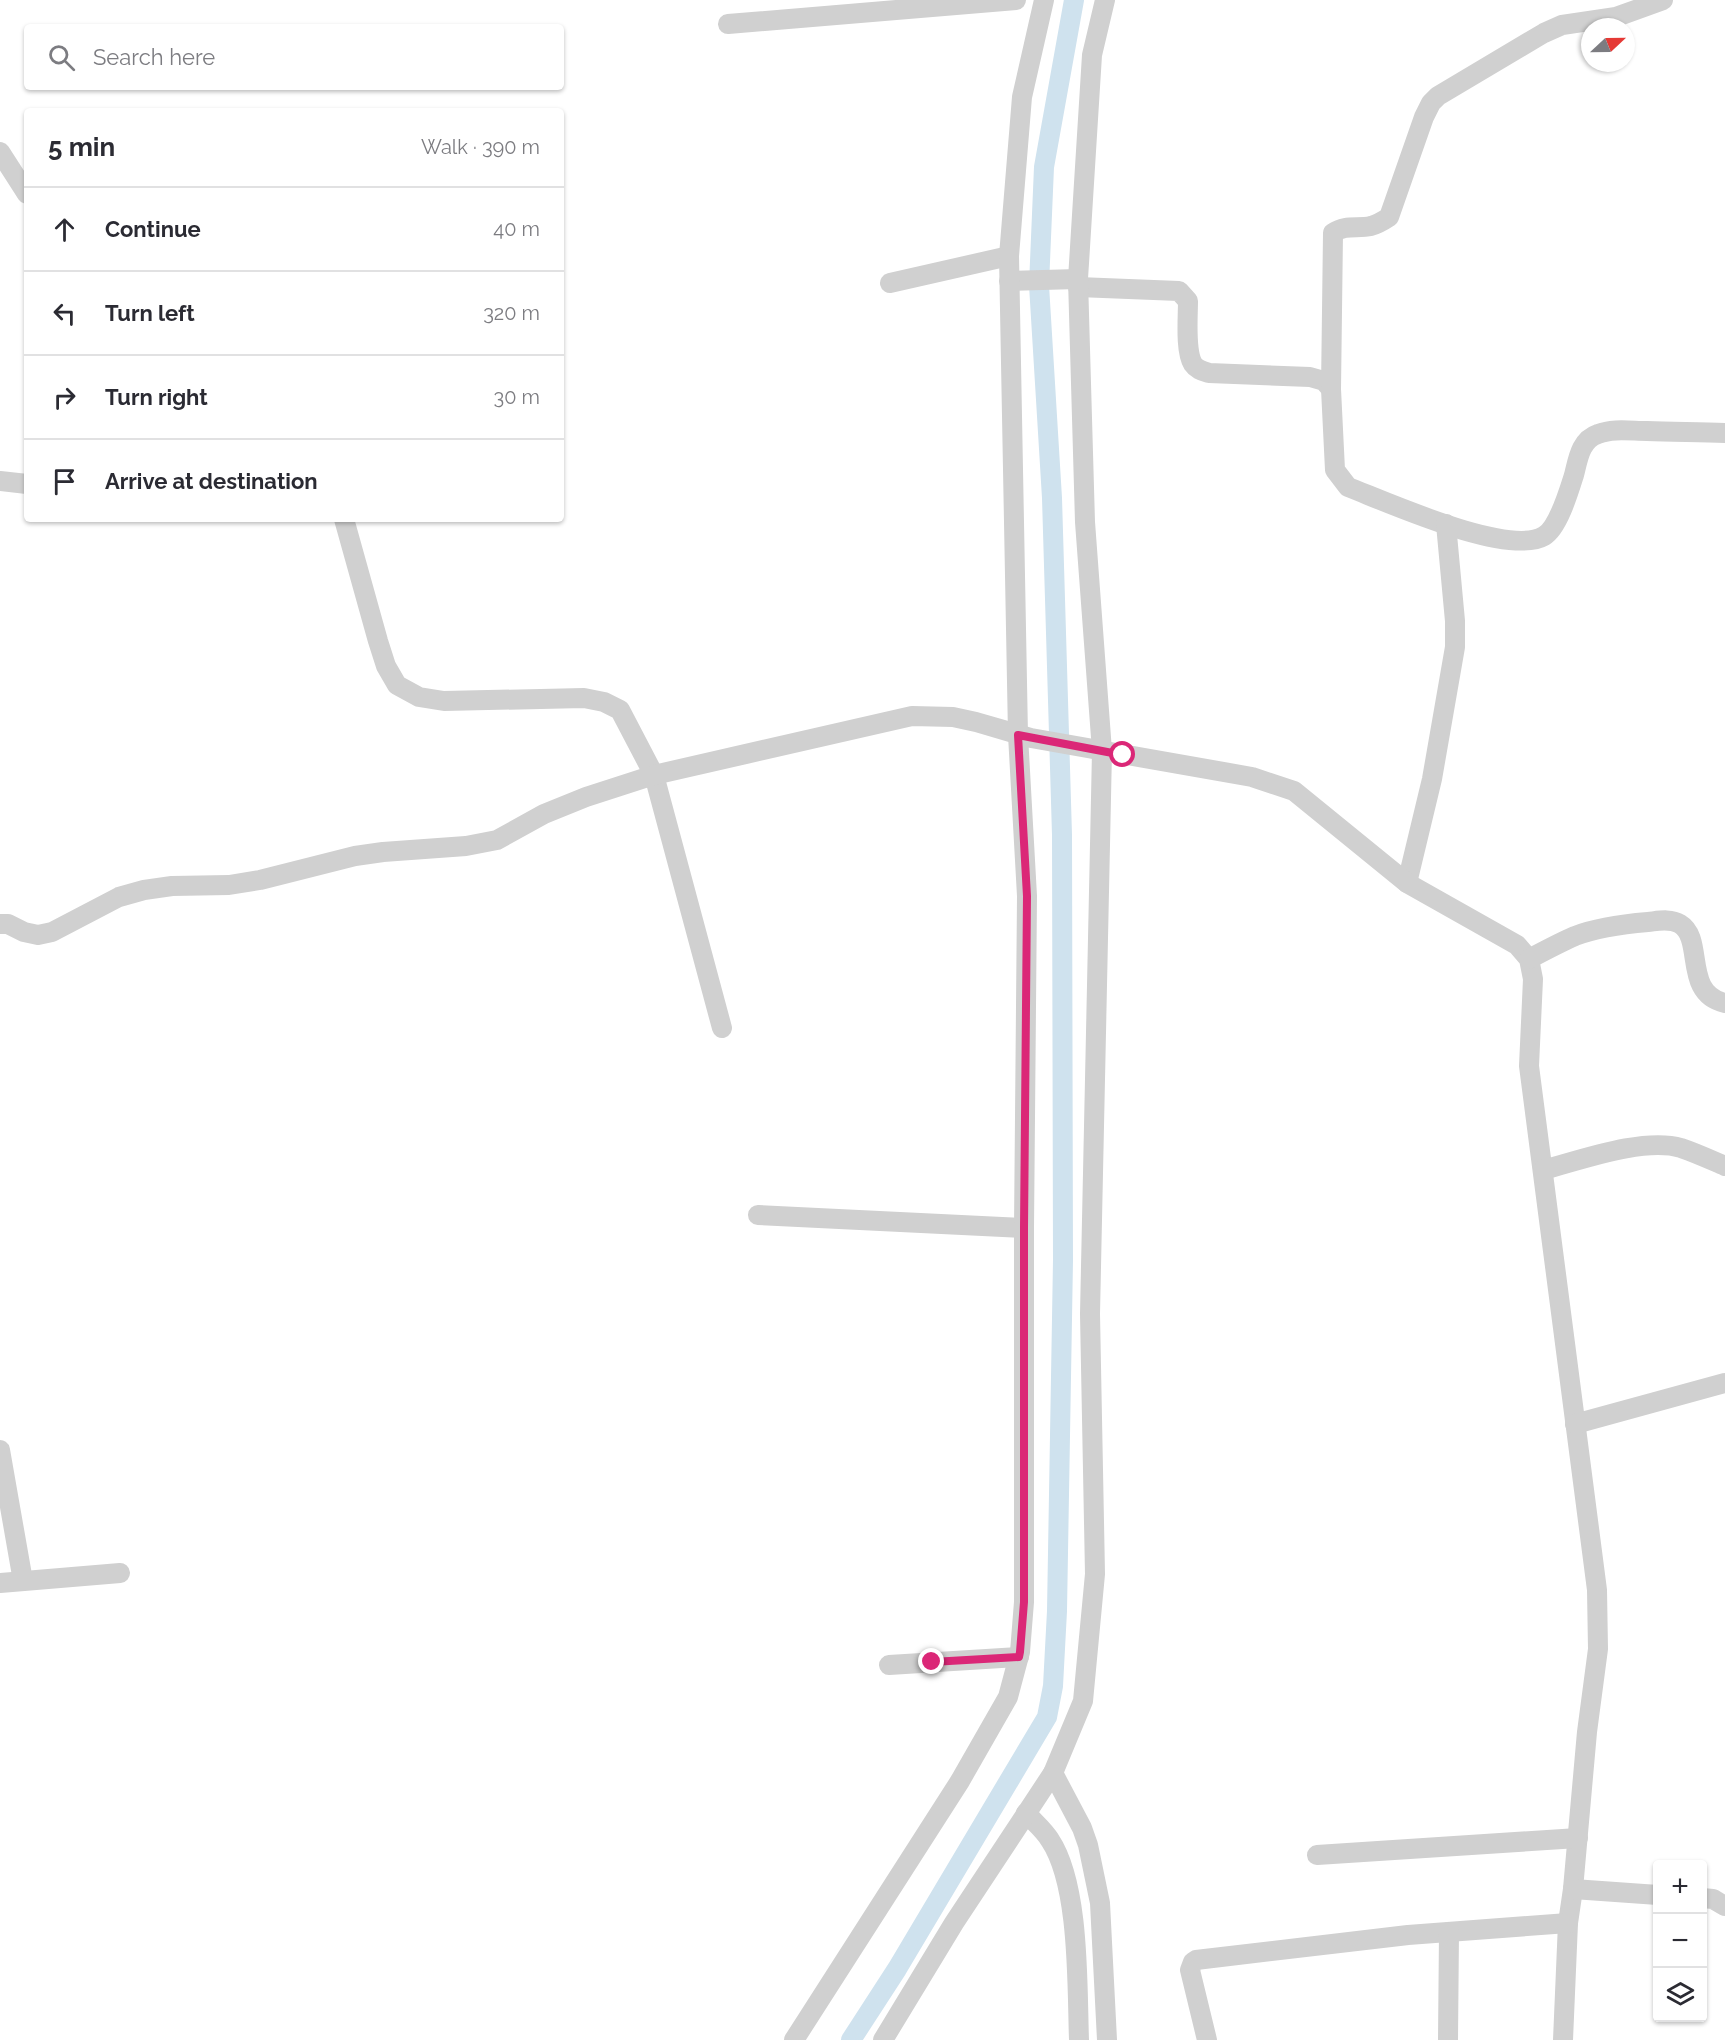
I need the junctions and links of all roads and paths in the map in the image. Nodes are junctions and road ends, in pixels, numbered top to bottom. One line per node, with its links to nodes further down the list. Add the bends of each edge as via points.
1 (1016, 0): 5 (street)
2 (1044, 0): 8 (street, via 1022,97)
3 (1105, 0): 10 (street, via 1092,55)
4 (1663, 0): 12 (street, via 1616,17 1562,25 1431,103 1389,217 1369,227 1350,226 1333,233)
5 (728, 24)
6 (0, 152): 7 (street)
7 (24, 189)
8 (1009, 256): 9 (street); 11 (street)
9 (1015, 281): 10 (street); 18 (street)
10 (1072, 282): 12 (street, via 1179,291 1188,301 1189,354 1201,370 1310,377 1324,381); 19 (street)
11 (890, 283)
12 (1331, 389): 17 (street, via 1335,471 1348,487)
13 (1725, 433): 17 (street, via 1618,430 1596,434 1578,454 1556,523 1546,535 1534,540 1514,541)
14 (0, 481): 15 (street)
15 (24, 484)
16 (345, 522): 20 (street, via 380,649 397,686 419,697 444,701 584,698 604,702 620,710)
17 (1446, 524): 21 (street, via 1455,647 1432,779)
18 (1024, 737): 19 (street); 20 (street, via 953,717 912,716); 29 (street)
19 (1093, 750): 21 (street, via 1252,777 1294,791); 38 (street, via 1090,1314 1095,1574 1083,1701)
20 (654, 775): 22 (street, via 586,797 497,840 355,856 229,885 144,890 119,897 52,932 38,935); 25 (street)
21 (1407, 883): 23 (street, via 1517,945)
22 (2, 922)
23 (1529, 959): 24 (street, via 1576,936 1626,924 1668,920 1681,924 1689,935 1703,989 1711,998); 27 (street, via 1533,979 1529,1066)
24 (1725, 1003)
25 (722, 1028)
26 (1725, 1166): 27 (street, via 1680,1148 1659,1145 1639,1146)
27 (1543, 1170): 31 (street)
28 (758, 1215): 29 (street)
29 (1024, 1228): 36 (street, via 1024,1602)
30 (1725, 1383): 31 (street)
31 (1575, 1424): 40 (street, via 1599,1615)
32 (0, 1450): 34 (street)
33 (120, 1573): 34 (street)
34 (23, 1581): 35 (street)
35 (0, 1583)
36 (1019, 1657): 37 (street); 48 (street, via 1008,1697 960,1781)
37 (889, 1665)
38 (1053, 1773): 39 (street); 51 (street, via 1086,1837 1093,1868 1100,1903)
39 (1026, 1813): 49 (street); 50 (street, via 1050,1839 1064,1871 1072,1915)
40 (1578, 1838): 41 (street); 42 (street)
41 (1317, 1855)
42 (1573, 1889): 43 (street); 46 (street)
43 (1653, 1895)
44 (1707, 1898): 45 (street)
45 (1725, 1906)
46 (1568, 1923): 47 (street); 54 (street)
47 (1449, 1932): 52 (street, via 1196,1960 1190,1970); 53 (street)
48 (794, 2040)
49 (883, 2040)
50 (1078, 2040)
51 (1107, 2040)
52 (1207, 2040)
53 (1448, 2040)
54 (1563, 2040)

